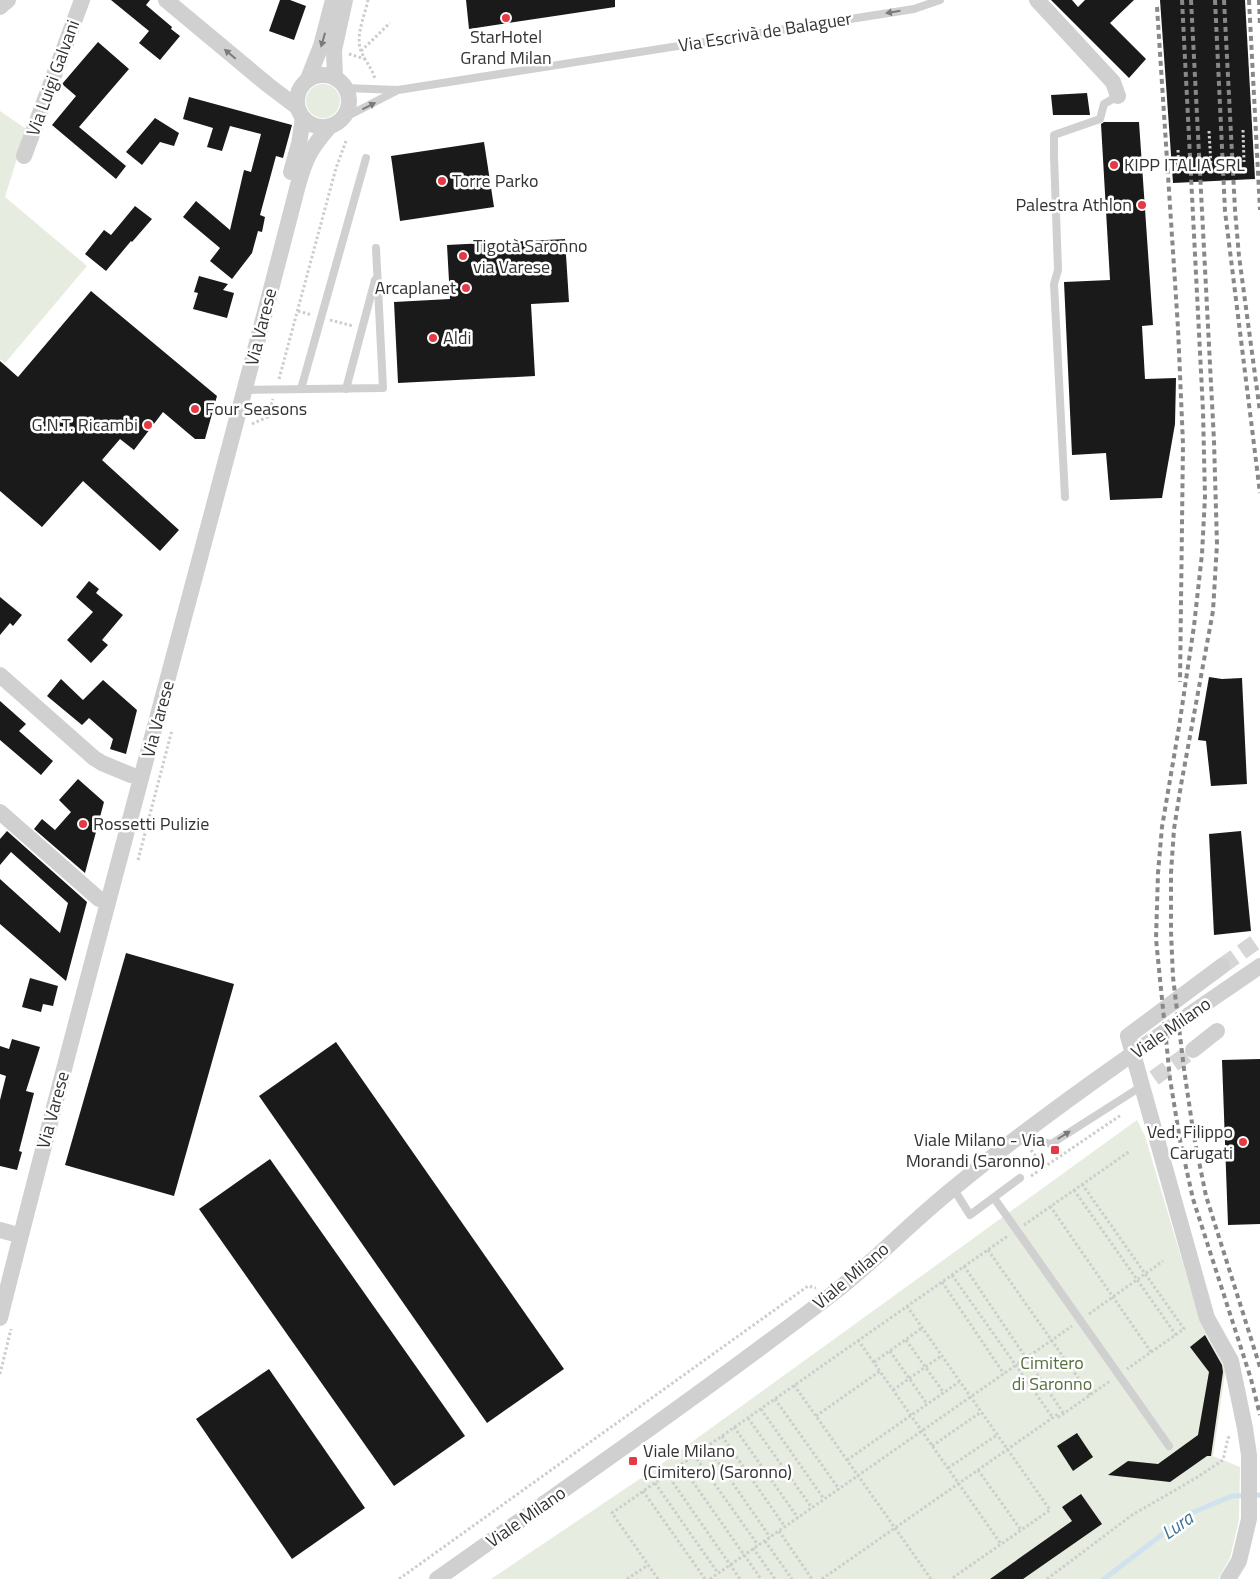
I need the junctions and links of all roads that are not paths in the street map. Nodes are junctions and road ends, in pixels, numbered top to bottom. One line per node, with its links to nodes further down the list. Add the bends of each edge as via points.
1 (8, 0): 8 (street)
2 (82, 0): 16 (street, Via Luigi Galvani)
3 (166, 0): 11 (street, one-way to 3)
4 (333, 0): 9 (street, one-way to 9, via 321,46)
5 (345, 0): 10 (street, via 334,50)
6 (940, 0): 12 (lane, Via Escrivà de Balaguer, one-way to 12, via 914,9)
7 (1037, 0): 13 (street, via 1113,82)
8 (0, 7)
9 (305, 82): 10 (street, via 325,75); 11 (street, via 288,87); 14 (street, via 297,95)
10 (340, 83): 12 (lane); 15 (street, via 348,93 348,106)
11 (268, 85): 14 (street)
12 (398, 90): 15 (lane, one-way to 12)
13 (1118, 96): 23 (lane, via 1104,104 1100,119 1054,135 1058,270 1054,284)
14 (300, 113): 15 (street, via 314,126); 25 (street, Via Varese, via 299,144)
15 (335, 123): 22 (street, Via Varese, via 311,148 304,164)
16 (24, 156)
17 (366, 158): 20 (lane)
18 (376, 248): 19 (lane)
19 (377, 271): 21 (lane); 21 (lane, via 383,388)
20 (301, 389): 21 (lane); 22 (lane)
21 (346, 389)
22 (246, 390): 40 (street, Via Varese, via 65,1067)
23 (1065, 497)
24 (0, 675): 25 (street, via 94,758)
25 (131, 775): 27 (street, Via Varese)
26 (0, 812): 27 (street)
27 (98, 899): 38 (street, Via Varese)
28 (1222, 966): 32 (street, via 1128,1036)
29 (1260, 966): 32 (street, Viale Milano)
30 (1217, 1031): 31 (street, Viale Milano)
31 (1193, 1050)
32 (1134, 1053): 33 (street); 34 (street, Viale Milano)
33 (1148, 1082): 34 (lane, one-way to 33, via 1050,1144); 43 (street, via 1207,1318 1231,1360 1245,1428 1249,1455 1249,1519 1239,1561)
34 (1020, 1136): 36 (street, Viale Milano)
35 (1020, 1178): 37 (lane)
36 (953, 1188): 37 (lane, via 970,1215); 42 (street, Viale Milano, via 833,1293 612,1456)
37 (994, 1198): 41 (lane)
38 (5, 1231): 39 (street, Via Varese)
39 (0, 1275)
40 (6, 1324)
41 (1169, 1446)
42 (437, 1579)
43 (1228, 1579)

